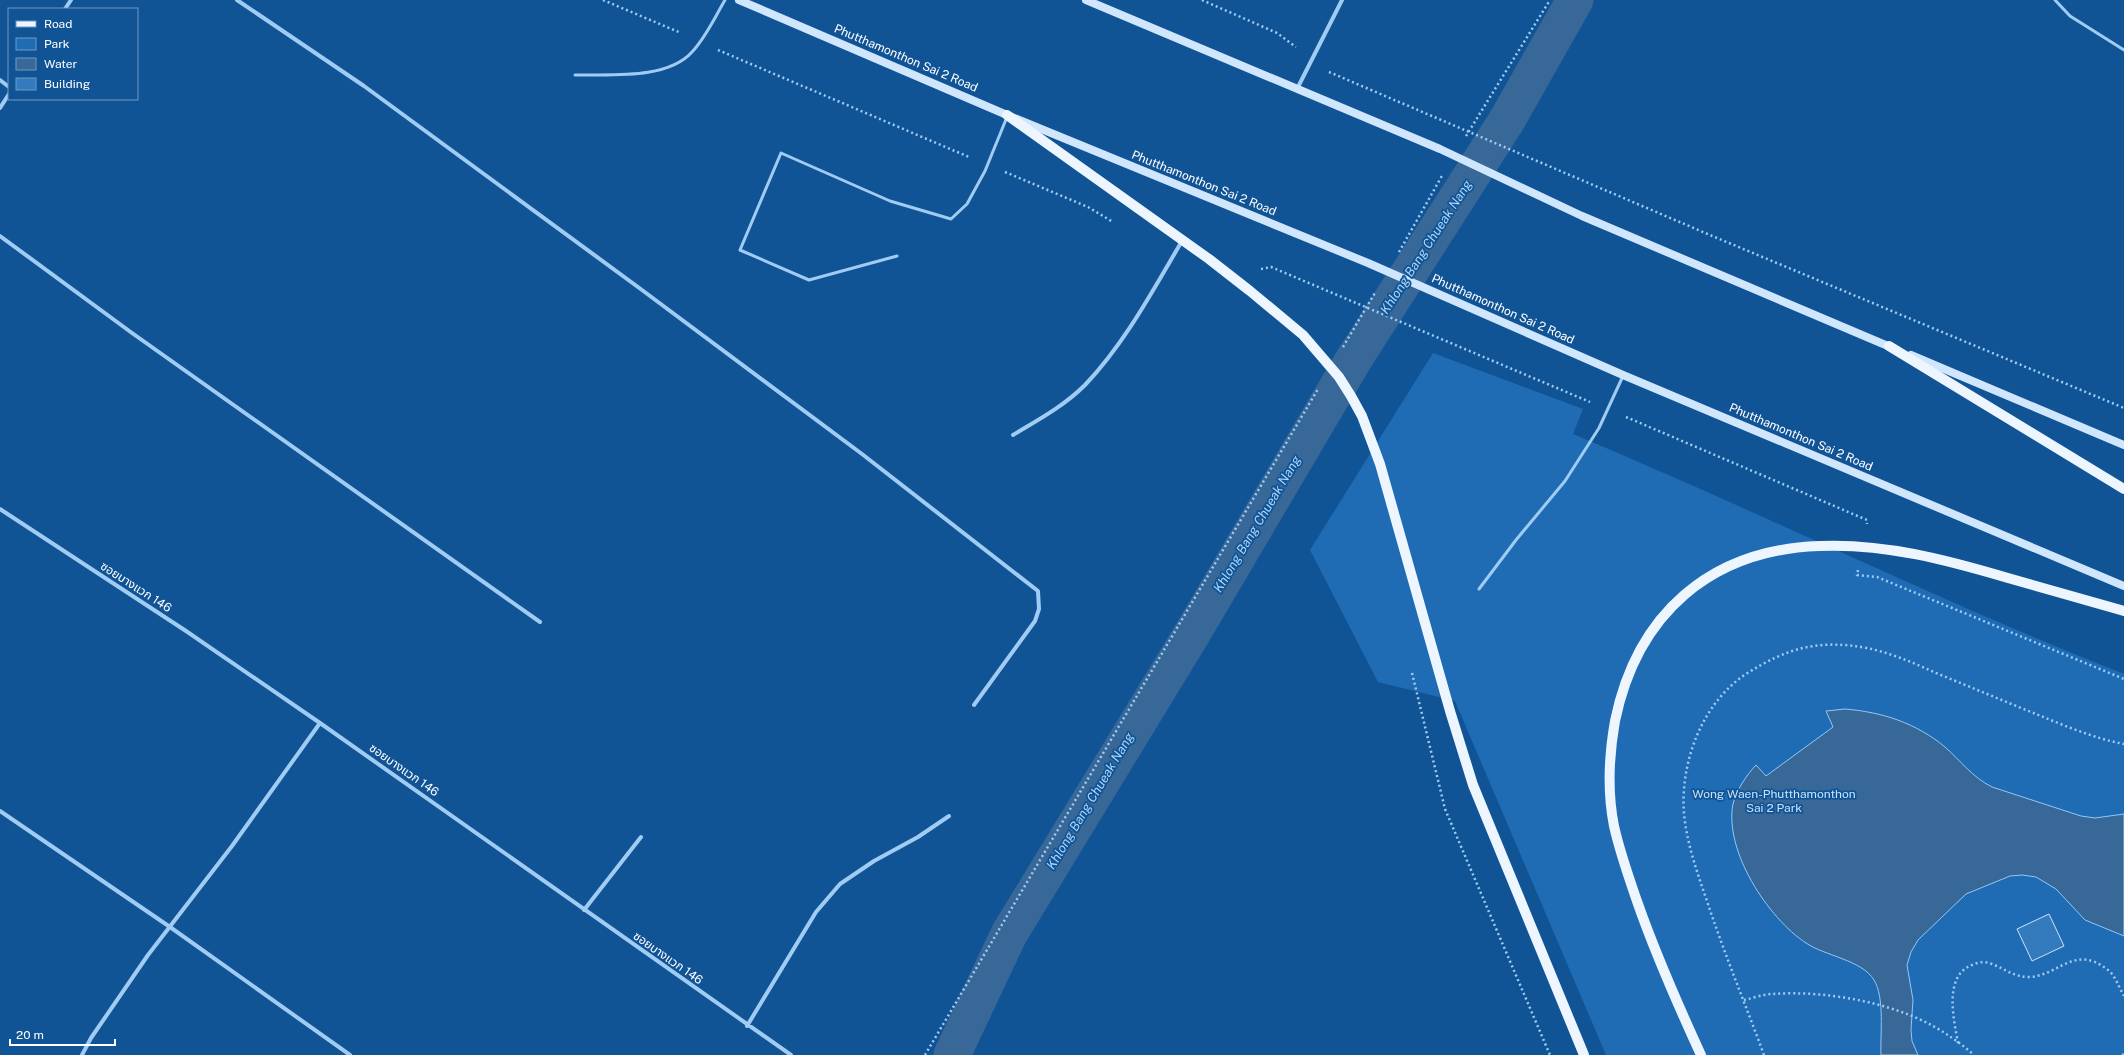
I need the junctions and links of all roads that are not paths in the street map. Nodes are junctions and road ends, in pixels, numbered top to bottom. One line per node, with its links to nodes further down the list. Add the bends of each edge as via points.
1 (237, 0): 28 (street, via 364,86 642,290 862,454 1038,592 1039,609 1035,621)
2 (725, 0): 8 (lane, via 692,53 668,69)
3 (739, 0): 14 (main road, Phutthamonthon Sai 2 Road)
4 (1086, 0): 11 (main road)
5 (1342, 0): 11 (street)
6 (2055, 0): 7 (lane, via 2070,16)
7 (2124, 50)
8 (575, 76)
9 (0, 80): 10 (street)
10 (8, 86)
11 (1297, 89): 18 (main road, via 1440,149 1582,216)
12 (8, 96): 13 (street)
13 (0, 108)
14 (1007, 115): 16 (main road); 17 (lane, via 988,165 967,204 951,219 890,202 781,153 740,250 809,280); 19 (main road, Phutthamonthon Sai 2 Road, via 1368,263)
15 (0, 236): 27 (street)
16 (1182, 240): 20 (street, via 1114,352 1084,386 1052,412); 39 (main road, via 1230,275 1303,336 1339,377 1362,416 1393,504 1473,785)
17 (897, 256)
18 (1889, 346): 21 (main road); 22 (main road)
19 (1623, 375): 24 (main road, Phutthamonthon Sai 2 Road); 25 (lane, via 1599,428 1565,480)
20 (1013, 436)
21 (2124, 445)
22 (2124, 489)
23 (0, 509): 29 (street, ซอยบางแวก 146)
24 (2124, 586)
25 (1479, 589)
26 (2124, 611): 40 (main road, via 1963,565 1912,554 1863,546 1819,546 1772,551 1726,566 1690,589 1659,621 1638,652 1621,692 1612,736 1609,783 1614,825 1625,866 1675,999)
27 (540, 622)
28 (974, 705)
29 (320, 723): 33 (street, ซอยบางแวก 146); 34 (street)
30 (0, 811): 34 (street)
31 (949, 816): 35 (street, via 840,884 816,912)
32 (641, 837): 33 (street)
33 (584, 910): 35 (street, ซอยบางแวก 146)
34 (170, 927): 36 (street, via 91,1038); 37 (street)
35 (747, 1026): 38 (street, ซอยบางแวก 146)
36 (82, 1055)
37 (350, 1055)
38 (791, 1055)
39 (1584, 1055)
40 (1701, 1055)

